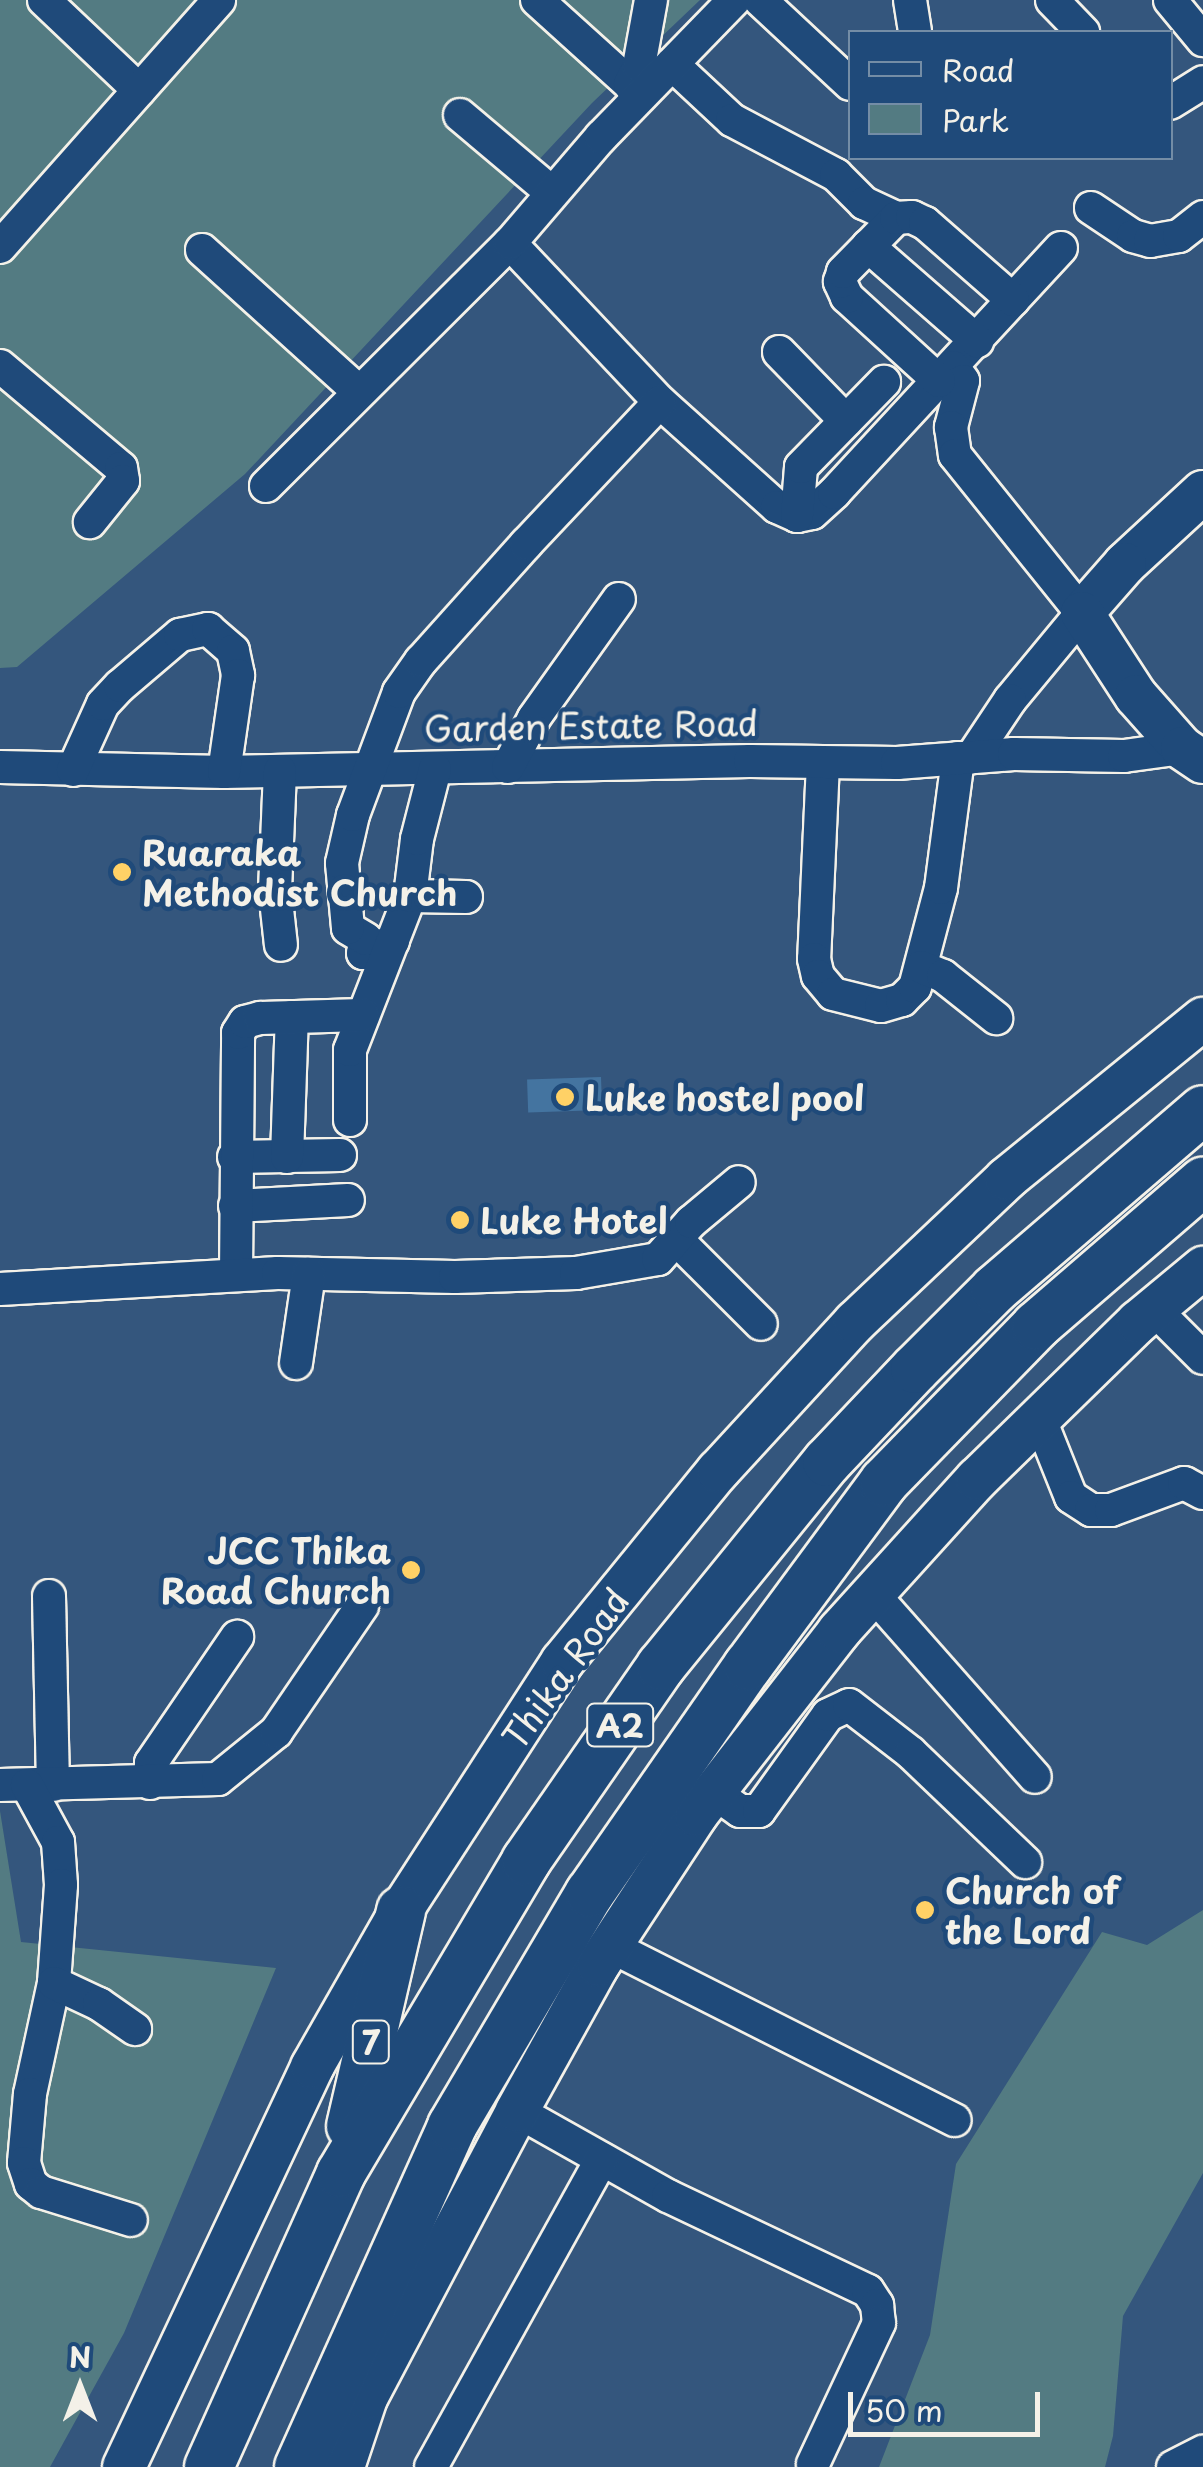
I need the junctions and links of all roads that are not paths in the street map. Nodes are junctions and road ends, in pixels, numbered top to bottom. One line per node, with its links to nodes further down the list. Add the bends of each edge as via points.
1 (44, 0): 16 (street)
2 (219, 0): 16 (street)
3 (537, 0): 17 (street)
4 (651, 0): 17 (street)
5 (734, 0): 13 (street)
6 (760, 0): 14 (street)
7 (910, 0): 10 (street)
8 (1052, 0): 11 (street)
9 (1170, 0): 12 (street)
10 (916, 30)
11 (1081, 30)
12 (1203, 40)
13 (672, 64): 17 (street); 23 (street, via 732,120 836,175 864,203)
14 (848, 82)
15 (1203, 82): 18 (street)
16 (139, 90): 26 (street)
17 (634, 91): 20 (street)
18 (1173, 101)
19 (460, 114): 20 (street)
20 (551, 192): 24 (street)
21 (1091, 208): 22 (street, via 1150,240 1179,236)
22 (1203, 217)
23 (896, 218): 25 (street); 29 (street, via 925,223)
24 (510, 243): 35 (street); 36 (street)
25 (868, 246): 30 (street); 33 (street, via 843,272 847,297)
26 (0, 247)
27 (1061, 248): 29 (street)
28 (202, 250): 35 (street)
29 (1014, 300): 30 (street)
30 (977, 340): 33 (street)
31 (779, 352): 37 (street)
32 (0, 366): 41 (street, via 121,468 123,480)
33 (946, 374): 40 (street, via 834,493 812,513); 43 (street, via 963,380 950,428 955,455)
34 (884, 382): 37 (street)
35 (358, 392): 38 (street)
36 (660, 402): 40 (street, via 777,508); 51 (street, via 421,660 399,692)
37 (846, 420): 40 (street, via 800,466)
38 (266, 486)
39 (1203, 492): 43 (main road)
40 (797, 516)
41 (90, 522)
42 (619, 599): 48 (street, via 534,718)
43 (1082, 613): 44 (main road, via 1124,682); 45 (street)
44 (1193, 755): 45 (street, Garden Estate Road)
45 (965, 758): 46 (street, Garden Estate Road); 58 (street)
46 (823, 763): 48 (street, Garden Estate Road); 58 (street, via 818,976 846,1001 881,1006 915,988)
47 (0, 767): 50 (street, Garden Estate Road)
48 (508, 768): 49 (street, Garden Estate Road)
49 (435, 769): 51 (street, Garden Estate Road); 54 (street)
50 (73, 770): 53 (street, Garden Estate Road); 53 (street, via 103,704 120,686 180,635 208,629 233,651 238,675)
51 (368, 770): 52 (street, Garden Estate Road); 56 (street, via 342,863 348,928 366,938 363,953)
52 (280, 771): 53 (street, Garden Estate Road); 57 (street, via 275,891)
53 (224, 772)
54 (410, 896): 55 (street); 56 (street)
55 (466, 897)
56 (393, 942): 59 (street)
57 (281, 945)
58 (920, 966): 61 (street)
59 (363, 1015): 60 (street); 64 (street, via 350,1050)
60 (292, 1017): 66 (street, via 252,1020 238,1032); 67 (street)
61 (996, 1018)
62 (1203, 1019): 92 (main road, Thika Road, via 941,1239 854,1322 718,1471 562,1662)
63 (1203, 1110): 99 (highway, A2, via 1008,1278 914,1369 827,1462 660,1666 526,1861)
64 (350, 1120)
65 (340, 1155): 67 (street)
66 (234, 1157): 67 (street); 71 (street)
67 (288, 1157)
68 (739, 1182): 72 (street)
69 (1203, 1182): 106 (highway, A2, via 1036,1326 884,1482 748,1666 590,1893 452,2126)
70 (348, 1200): 71 (street)
71 (235, 1206): 75 (street)
72 (678, 1241): 74 (street, via 658,1260 576,1272); 78 (street)
73 (1203, 1268): 77 (main road)
74 (309, 1274): 75 (street); 80 (street)
75 (236, 1275): 76 (street)
76 (0, 1289)
77 (1154, 1309): 79 (street); 81 (main road)
78 (761, 1324)
79 (1203, 1358)
80 (296, 1363)
81 (1039, 1417): 82 (street, via 1071,1497 1090,1510 1111,1510 1184,1483); 83 (main road)
82 (1203, 1493)
83 (872, 1594): 87 (street); 90 (main road)
84 (49, 1596): 89 (street)
85 (362, 1606): 88 (street, via 276,1732 241,1765 206,1782)
86 (237, 1637): 88 (street, via 151,1763)
87 (1035, 1777)
88 (150, 1783): 89 (street)
89 (27, 1785): 94 (street, via 61,1853)
90 (713, 1792): 91 (street, via 740,1811 758,1811 828,1715 848,1706 911,1753); 93 (main road)
91 (1026, 1862)
92 (401, 1910): 99 (highway, 7); 104 (main road, Thika Road, via 312,2067)
93 (610, 1946): 96 (main road); 97 (street)
94 (54, 1983): 95 (street); 100 (street, via 30,2094 27,2174 41,2192)
95 (134, 2029)
96 (517, 2110): 98 (street); 101 (main road)
97 (954, 2120)
98 (602, 2158): 103 (street, via 668,2196 857,2283 877,2304 878,2323); 109 (street)
99 (340, 2173): 105 (highway, A2)
100 (131, 2220)
101 (366, 2398): 107 (highway); 108 (main road)
102 (1203, 2452): 110 (street)
103 (812, 2464)
104 (124, 2467)
105 (208, 2467)
106 (299, 2467)
107 (314, 2467)
108 (343, 2467)
109 (430, 2467)
110 (1173, 2467)

